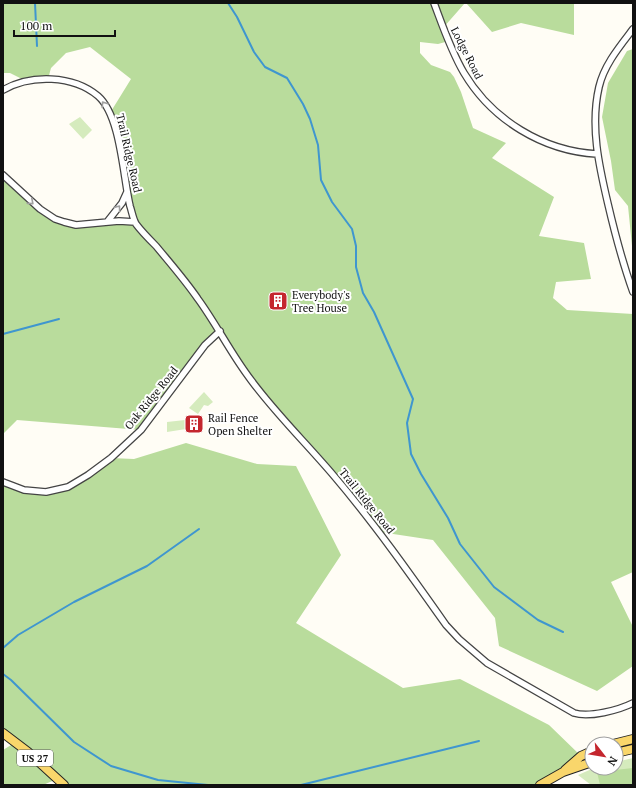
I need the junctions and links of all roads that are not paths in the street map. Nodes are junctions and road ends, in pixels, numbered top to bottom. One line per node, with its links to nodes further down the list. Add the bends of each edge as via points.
1 (434, 3): 4 (street, Lodge Road, via 464,74 494,110 506,121 533,137 582,154)
2 (633, 29): 4 (street, via 606,68 599,86 596,102)
3 (3, 90): 6 (street, Trail Ridge Road, one-way to 3, via 113,122 99,97 82,87 48,79 26,81)
4 (597, 154): 9 (street, via 613,227)
5 (3, 175): 7 (street, one-way to 7, via 31,202 55,219 76,225)
6 (127, 192): 7 (street, one-way to 6); 8 (street, Trail Ridge Road)
7 (107, 222): 8 (street)
8 (135, 222): 10 (street, Trail Ridge Road, via 179,274)
9 (633, 292)
10 (220, 331): 11 (street, Oak Ridge Road, via 205,345 141,430 88,475 68,487 46,492 24,490); 12 (street, Trail Ridge Road, via 258,390 335,477 384,538 446,625 472,652 503,673 580,715 597,714)
11 (3, 482)
12 (632, 705)
13 (3, 733): 17 (main road, US 27)
14 (584, 755): 16 (main road)
15 (584, 765): 16 (main road)
16 (563, 772): 18 (main road)
17 (64, 785)
18 (540, 785)

